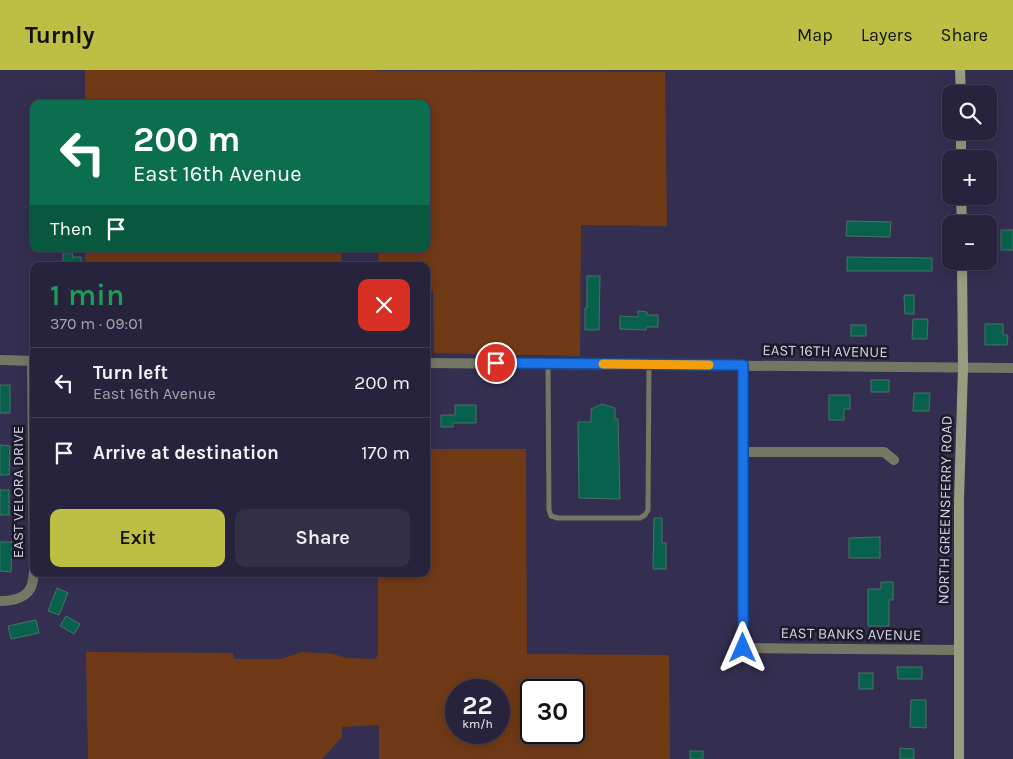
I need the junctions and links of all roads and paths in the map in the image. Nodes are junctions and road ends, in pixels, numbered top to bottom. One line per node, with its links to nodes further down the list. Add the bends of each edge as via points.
1 (960, 70): 2 (main road)
2 (961, 85)
3 (962, 270): 10 (main road, NORTH GREENSFERRY ROAD)
4 (0, 360): 5 (street)
5 (30, 360)
6 (430, 363): 7 (street, EAST 16TH AVENUE)
7 (548, 364): 8 (street, EAST 16TH AVENUE); 8 (lane, via 549,510 551,516 558,518 640,518 648,510)
8 (650, 364): 9 (street, EAST 16TH AVENUE)
9 (743, 365): 10 (street, EAST 16TH AVENUE); 12 (street)
10 (963, 368): 11 (street, EAST 16TH AVENUE); 16 (main road, NORTH GREENSFERRY ROAD)
11 (1013, 368)
12 (743, 452): 13 (street, via 884,452); 16 (street, EAST BANKS AVENUE, via 743,648)
13 (894, 460)
14 (33, 577): 15 (street, EAST VELORA DRIVE, via 31,589 25,595)
15 (0, 602)
16 (959, 650): 17 (main road, NORTH GREENSFERRY ROAD)
17 (959, 759)

